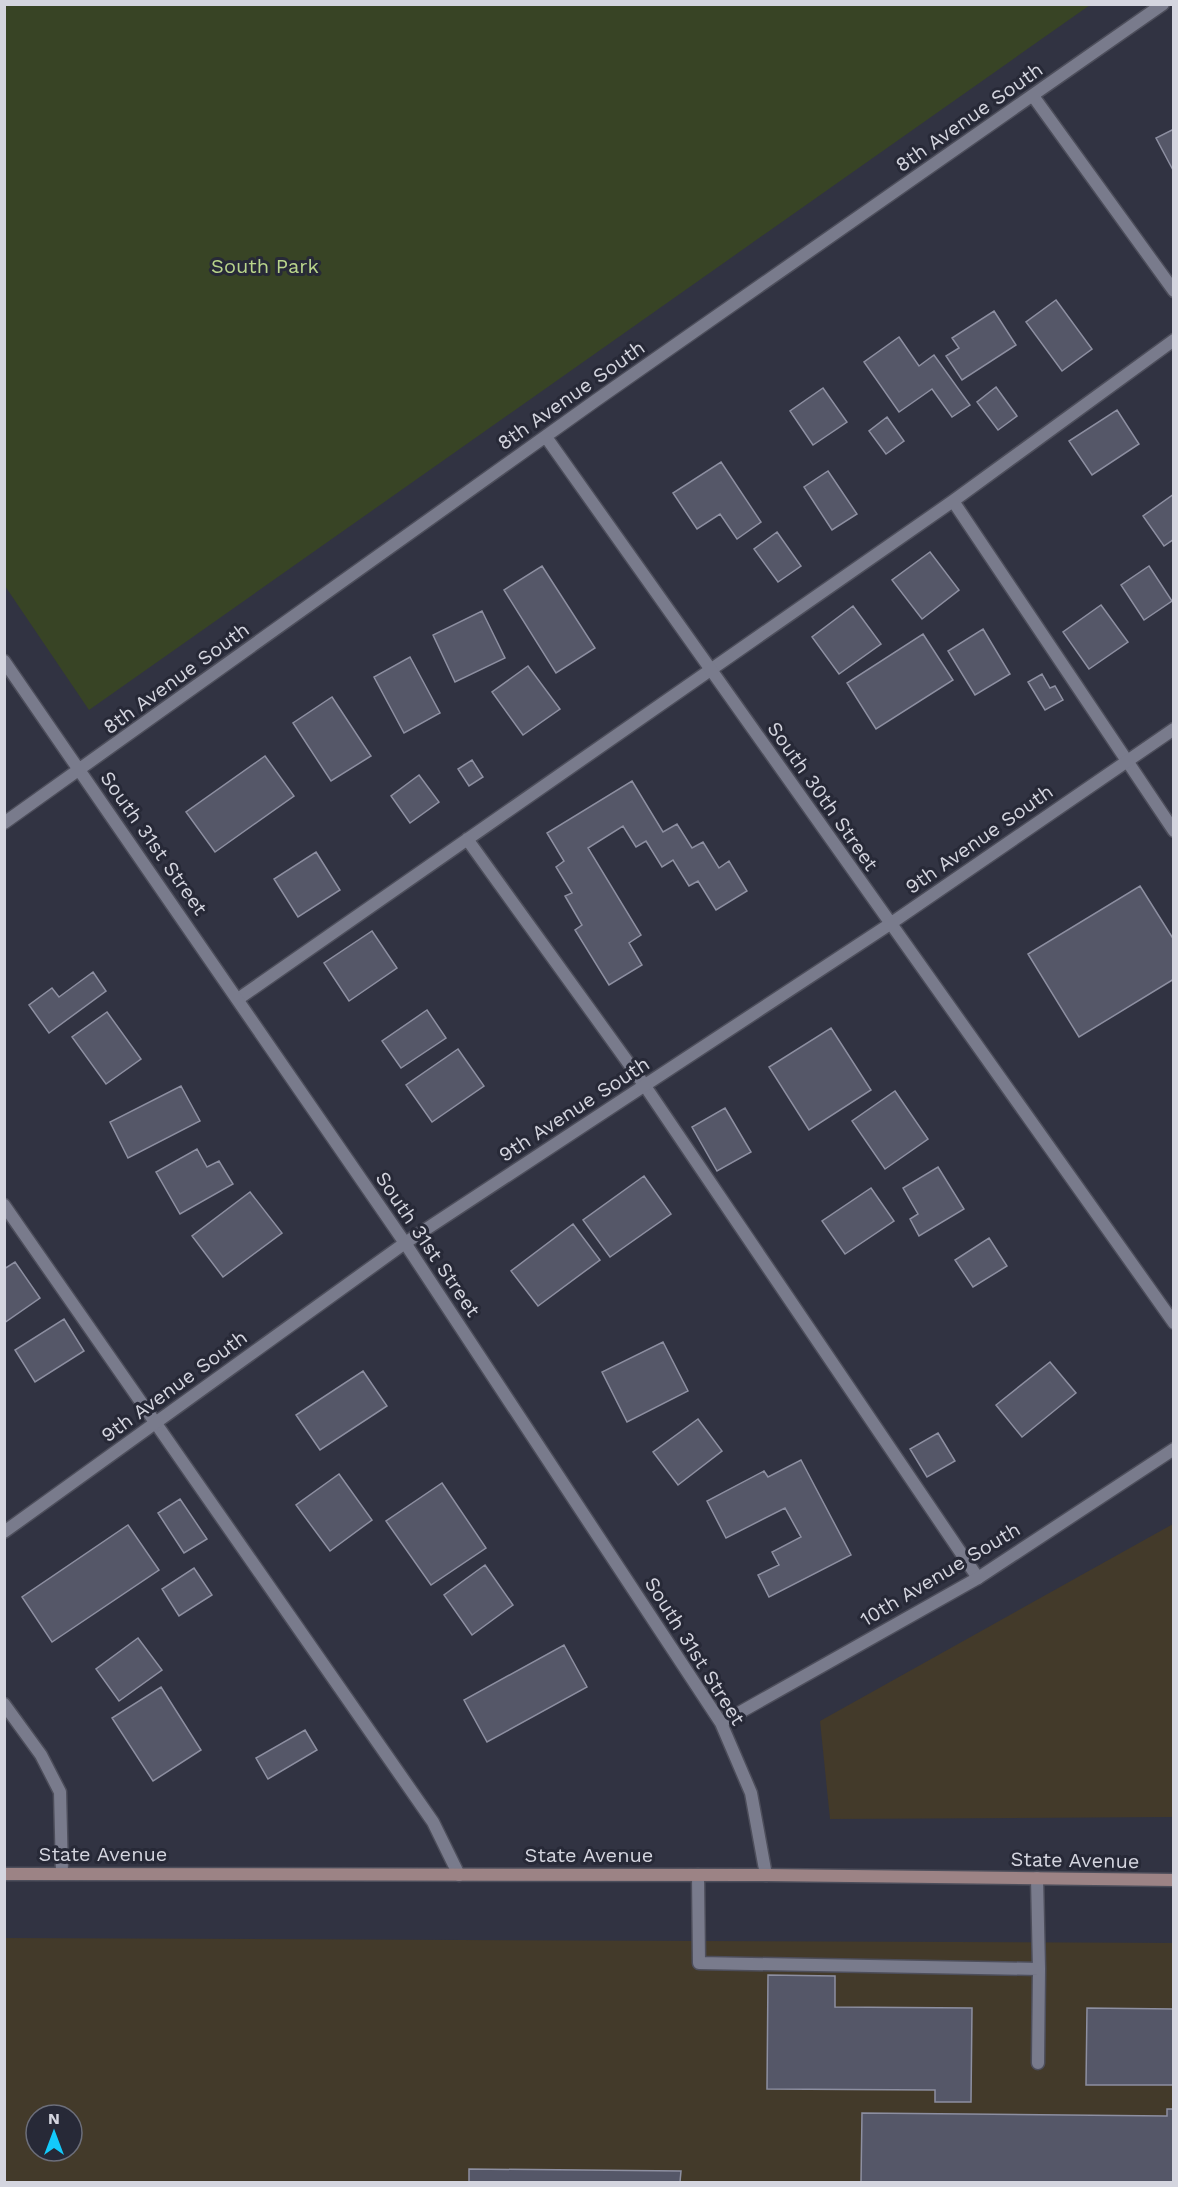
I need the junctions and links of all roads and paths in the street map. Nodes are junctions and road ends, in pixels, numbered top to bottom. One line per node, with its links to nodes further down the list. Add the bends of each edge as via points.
1 (1163, 4): 2 (street, 8th Avenue South)
2 (1034, 96): 3 (street); 5 (street, 8th Avenue South)
3 (1173, 291)
4 (1173, 340): 6 (street)
5 (546, 437): 8 (street, South 30th Street); 11 (street, 8th Avenue South)
6 (953, 501): 8 (street); 10 (street)
7 (4, 661): 11 (street, South 31st Street)
8 (710, 671): 14 (street); 15 (street, South 30th Street)
9 (1173, 729): 10 (street, 9th Avenue South)
10 (1126, 762): 13 (street); 15 (street, 9th Avenue South)
11 (80, 771): 12 (street, 8th Avenue South); 16 (street, South 31st Street)
12 (4, 823)
13 (1173, 831)
14 (467, 839): 16 (street); 17 (street)
15 (890, 924): 17 (street, 9th Avenue South); 20 (street, South 30th Street)
16 (238, 999): 19 (street, South 31st Street)
17 (645, 1086): 19 (street, 9th Avenue South); 24 (street)
18 (4, 1205): 21 (street)
19 (405, 1243): 21 (street, 9th Avenue South); 26 (street, South 31st Street)
20 (1173, 1323)
21 (155, 1423): 23 (street, 9th Avenue South); 29 (street, via 433,1822)
22 (1173, 1449): 24 (street, 10th Avenue South)
23 (4, 1532)
24 (978, 1578): 26 (street, 10th Avenue South)
25 (4, 1704): 27 (street, via 41,1755 60,1792)
26 (721, 1723): 31 (street, South 31st Street, via 751,1793)
27 (62, 1873): 28 (main road, State Avenue); 29 (main road, State Avenue)
28 (4, 1874)
29 (459, 1875): 30 (main road, State Avenue)
30 (698, 1875): 31 (main road, State Avenue); 34 (street, via 699,1963)
31 (766, 1875): 32 (main road, State Avenue)
32 (1037, 1878): 33 (main road, State Avenue); 34 (street)
33 (1173, 1880)
34 (1039, 1969): 35 (street)
35 (1038, 2063)

